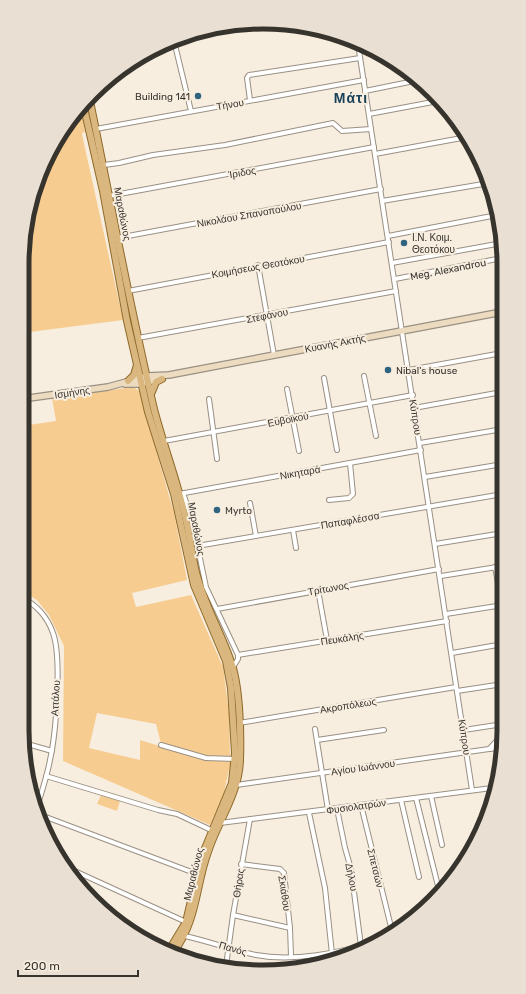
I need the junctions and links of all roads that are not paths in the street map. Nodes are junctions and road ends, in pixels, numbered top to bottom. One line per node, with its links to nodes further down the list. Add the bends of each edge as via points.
1 (175, 46): 10 (street)
2 (359, 50): 3 (street, Κύπρου)
3 (360, 58): 4 (street, Κύπρου); 7 (street, via 250,75 247,78)
4 (364, 80): 6 (street, Κύπρου); 7 (street, Τήνου)
5 (411, 82): 6 (street)
6 (366, 90): 12 (street, Κύπρου)
7 (250, 100): 10 (street, Τήνου)
8 (432, 102): 12 (street)
9 (90, 106): 13 (main road, Μαραθώνος)
10 (191, 110): 13 (street, Τήνου)
11 (84, 113): 40 (main road, Μαραθώνος, via 103,191)
12 (369, 114): 14 (street, Κύπρου)
13 (96, 129): 18 (main road, Μαραθώνος)
14 (371, 129): 16 (street, Κύπρου); 18 (street, via 342,131 333,123 225,145)
15 (461, 138): 17 (street)
16 (374, 147): 17 (street, Κύπρου); 21 (street, Ίριδος)
17 (375, 154): 20 (street, Κύπρου)
18 (104, 165): 21 (main road, Μαραθώνος)
19 (483, 184): 22 (street)
20 (381, 189): 22 (street, Κύπρου); 25 (street, Νικολάου Σπανοπούλου)
21 (109, 196): 25 (main road, Μαραθώνος)
22 (382, 200): 24 (street, Κύπρου)
23 (493, 216): 24 (street)
24 (388, 236): 26 (street, Κύπρου)
25 (117, 238): 32 (main road, Μαραθώνος)
26 (389, 242): 29 (street, Κύπρου); 30 (street, Κοιμήσεως Θεοτόκου)
27 (496, 244): 29 (street)
28 (497, 259): 31 (street, Meg. Alexandrou)
29 (392, 263): 31 (street, Κύπρου)
30 (258, 266): 32 (street, Κοιμήσεως Θεοτόκου); 35 (street)
31 (394, 279): 33 (street, Κύπρου)
32 (128, 291): 37 (main road, Μαραθώνος)
33 (396, 291): 35 (street, Στεφάνου); 36 (street, Κύπρου)
34 (497, 313): 36 (street, Κυανής Ακτής)
35 (267, 316): 37 (street, Στεφάνου); 39 (street)
36 (402, 331): 39 (street, Κυανής Ακτής); 41 (street, Κύπρου)
37 (138, 338): 46 (main road, Μαραθώνος)
38 (497, 354): 41 (street)
39 (274, 355): 42 (street, Κυανής Ακτής)
40 (137, 363): 46 (main road, Μαραθώνος); 47 (main road, via 134,375)
41 (409, 370): 51 (street, Κύπρου)
42 (169, 375): 45 (street, Κυανής Ακτής); 46 (street, Κυανής Ακτής)
43 (364, 376): 55 (street)
44 (324, 378): 57 (street)
45 (162, 379): 46 (street, Κυανής Ακτής); 53 (main road, via 156,382)
46 (145, 380): 47 (street); 48 (street); 53 (main road, Μαραθώνος); 112 (main road, Μαραθώνος, via 148,412 174,494 194,585 227,666 231,688)
47 (128, 381): 48 (street)
48 (121, 384): 52 (street, Ισμήνης)
49 (287, 389): 58 (street)
50 (497, 393): 56 (street)
51 (412, 395): 55 (street, Ευβοϊκού); 56 (street, Κύπρου)
52 (29, 398)
53 (152, 398): 62 (main road, Μαραθώνος)
54 (209, 399): 60 (street)
55 (370, 403): 57 (street, Ευβοϊκού); 61 (street)
56 (414, 408): 63 (street, Κύπρου)
57 (330, 411): 58 (street, Ευβοϊκού); 64 (street)
58 (292, 418): 60 (street, Ευβοϊκού); 66 (street)
59 (497, 430): 63 (street)
60 (214, 433): 62 (street, Ευβοϊκού); 67 (street)
61 (376, 436)
62 (164, 441): 71 (main road, Μαραθώνος)
63 (420, 444): 65 (street, Κύπρου)
64 (337, 450)
65 (421, 450): 68 (street, Νικηταρά); 70 (street, Κύπρου)
66 (299, 451)
67 (217, 459)
68 (350, 463): 71 (street, Νικηταρά); 73 (street, via 353,494 349,498)
69 (497, 465): 70 (street)
70 (425, 477): 75 (street, Κύπρου)
71 (179, 494): 80 (street, via 184,496 188,504); 96 (main road, Μαραθώνος, via 199,584)
72 (497, 495): 75 (street, Παπαφλέσσα)
73 (329, 500)
74 (250, 503): 78 (street)
75 (430, 506): 76 (street, Παπαφλέσσα); 79 (street, Κύπρου)
76 (293, 530): 78 (street, Παπαφλέσσα); 81 (street)
77 (497, 534): 79 (street)
78 (256, 536): 80 (street, Παπαφλέσσα)
79 (436, 544): 83 (street, Κύπρου)
80 (197, 546): 89 (street, via 206,587)
81 (296, 548)
82 (495, 567): 84 (street); 85 (street)
83 (439, 569): 84 (street, Κύπρου); 86 (street, Τρίτωνος)
84 (440, 576): 90 (street, Κύπρου)
85 (497, 577)
86 (318, 590): 89 (street, Τρίτωνος); 92 (street)
87 (29, 601): 110 (street, Αττάλου, via 44,614 56,644 57,679)
88 (497, 608): 90 (street)
89 (217, 610): 95 (street)
90 (446, 614): 91 (street, Κύπρου)
91 (447, 621): 92 (street, Πευκάλης); 94 (street, Κύπρου)
92 (327, 640): 95 (street, Πευκάλης)
93 (497, 645): 94 (street)
94 (452, 653): 98 (street, Κύπρου)
95 (238, 655): 96 (street)
96 (233, 667): 99 (main road, Μαραθώνος)
97 (497, 685): 98 (street, Ακροπόλεως)
98 (457, 689): 99 (street, Ακροπόλεως); 103 (street, Κύπρου)
99 (239, 723): 115 (main road, Μαραθώνος, via 240,760)
100 (497, 725): 103 (street)
101 (315, 729): 104 (street)
102 (384, 730): 104 (street)
103 (464, 730): 111 (street, Κύπρου)
104 (317, 740): 113 (street)
105 (496, 742): 109 (street)
106 (30, 745): 110 (street)
107 (161, 745): 112 (street, via 206,758)
108 (496, 748): 109 (street, Αγίου Ιωάννου)
109 (489, 749): 111 (street, Αγίου Ιωάννου)
110 (52, 751): 114 (street, Αττάλου)
111 (468, 752): 113 (street, Αγίου Ιωάννου); 117 (street, Κύπρου)
112 (235, 759): 129 (main road, Μαραθώνος, via 230,789)
113 (322, 772): 115 (street, Αγίου Ιωάννου); 124 (street)
114 (46, 776): 120 (street, Αττάλου); 129 (street, via 177,814)
115 (236, 785): 128 (main road, Μαραθώνος)
116 (490, 788): 117 (street, Φυσιολατρών)
117 (472, 790): 118 (street, Φυσιολατρών)
118 (431, 796): 119 (street, Φυσιολατρών); 130 (street)
119 (416, 798): 121 (street, Φυσιολατρών); 135 (street)
120 (39, 799)
121 (401, 800): 122 (street, Φυσιολατρών); 134 (street)
122 (361, 805): 123 (street, Φυσιολατρών); 138 (street, Σπετσών)
123 (337, 809): 124 (street, Φυσιολατρών); 141 (street, Δήλου, via 351,869)
124 (328, 810): 125 (street, Φυσιολατρών)
125 (309, 813): 127 (street, Φυσιολατρών); 146 (street, via 325,888)
126 (45, 817): 133 (street)
127 (250, 819): 128 (street, Φυσιολατρών); 131 (street, Θήρας)
128 (220, 823): 140 (main road, Μαραθώνος, via 208,850 195,908)
129 (211, 830): 133 (main road, Μαραθώνος)
130 (442, 845)
131 (241, 864): 136 (street, Θήρας); 139 (street, Σκιάθου, via 282,871)
132 (76, 872): 137 (street)
133 (197, 874): 137 (main road, Μαραθώνος)
134 (419, 877)
135 (438, 886)
136 (233, 915): 139 (street); 144 (street, Θήρας)
137 (186, 922): 142 (main road, Μαραθώνος)
138 (391, 927)
139 (290, 928): 147 (street, Σκιάθου)
140 (185, 936): 143 (main road, Μαραθώνος); 144 (street, Πανός)
141 (360, 944)
142 (171, 946)
143 (176, 948)
144 (228, 948): 147 (street, Πανός, via 257,955); 148 (street, Θήρας)
145 (344, 950): 146 (street, Πανός)
146 (332, 954): 147 (street, Πανός)
147 (291, 956)
148 (226, 962)

